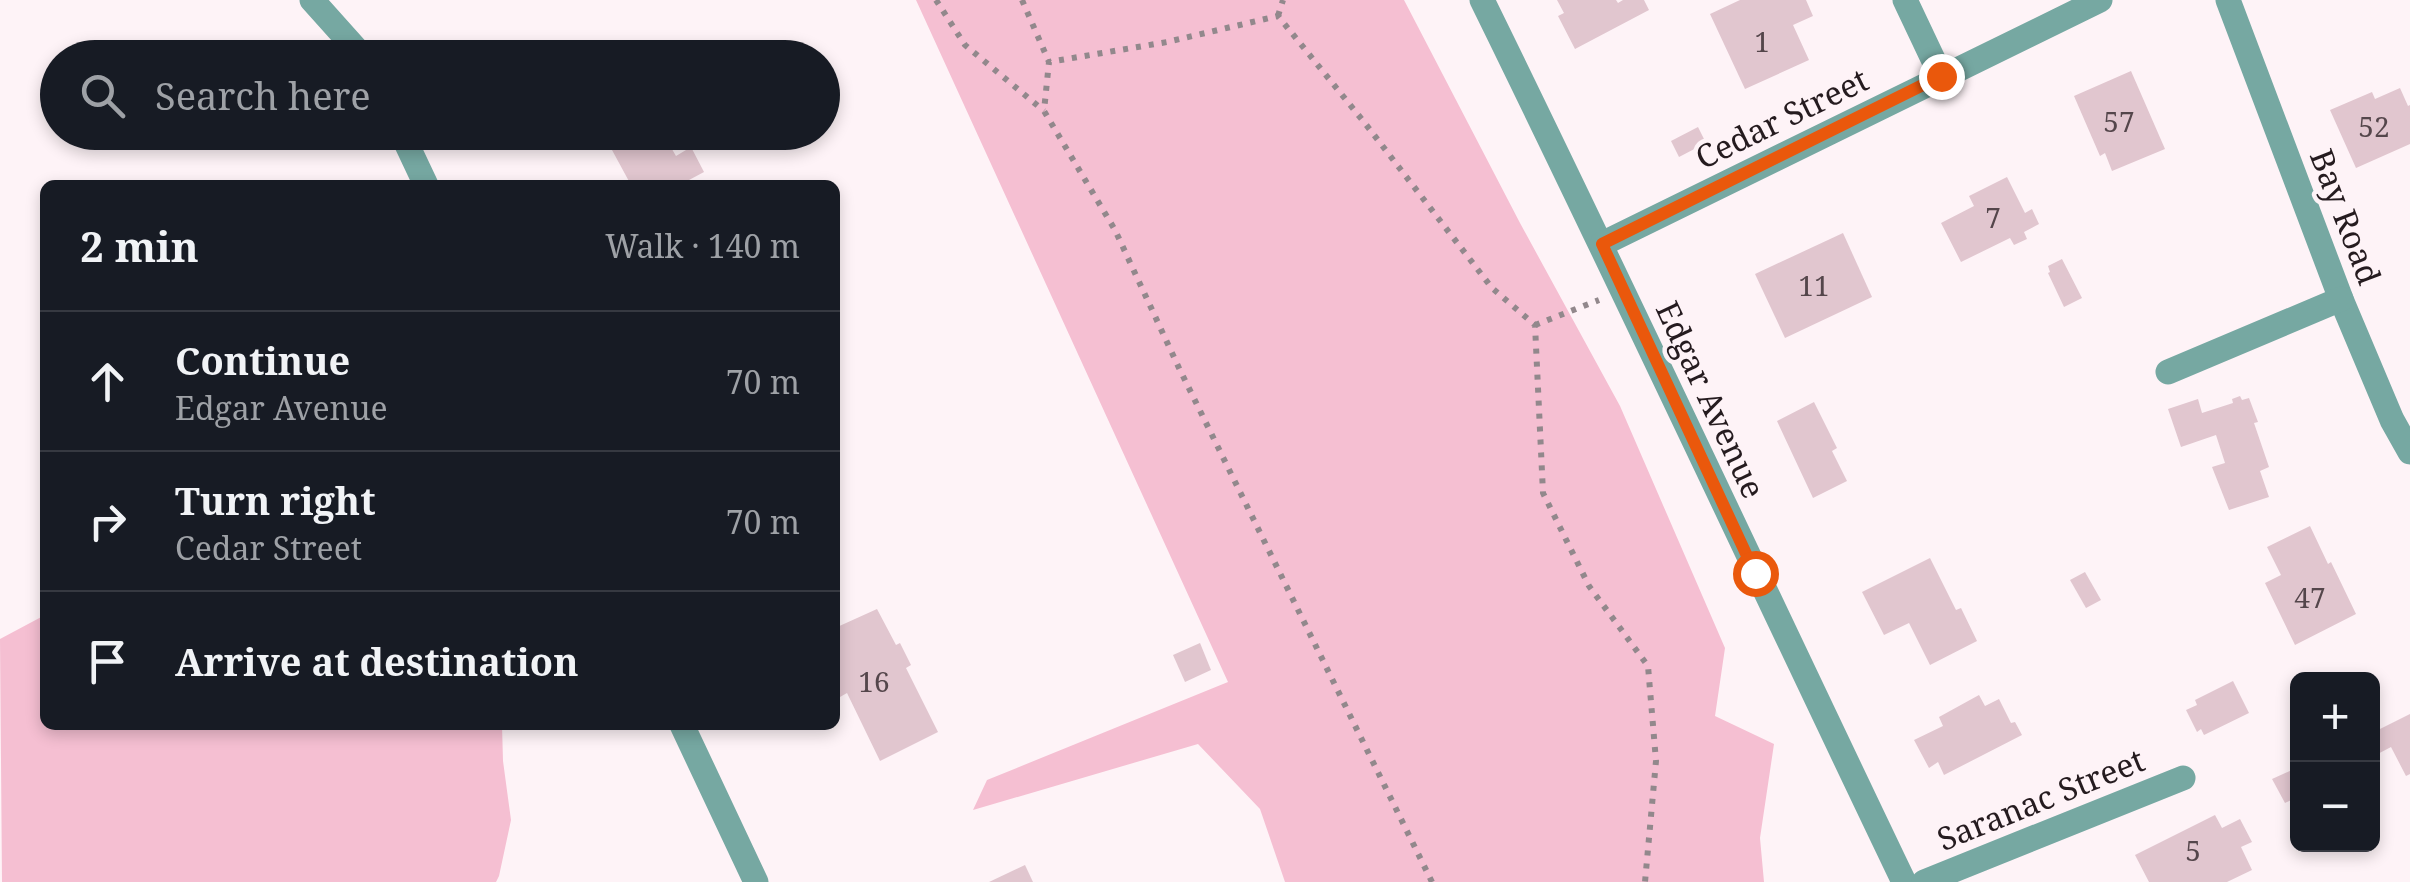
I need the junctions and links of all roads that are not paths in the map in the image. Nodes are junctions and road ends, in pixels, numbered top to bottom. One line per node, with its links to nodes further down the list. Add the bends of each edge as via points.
1 (312, 0): 6 (street)
2 (1482, 0): 10 (street, Edgar Avenue)
3 (1905, 0): 7 (street)
4 (2100, 0): 7 (street, Cedar Street)
5 (2228, 0): 11 (street, Bay Road)
6 (348, 40)
7 (1941, 76): 10 (street, Cedar Street)
8 (409, 150): 9 (street)
9 (424, 180)
10 (1602, 244): 17 (street, Edgar Avenue)
11 (2341, 300): 12 (street); 13 (street, Bay Road)
12 (2168, 372)
13 (2410, 452)
14 (684, 730): 16 (street)
15 (2182, 778): 18 (street, Saranac Street)
16 (756, 882)
17 (1904, 882)
18 (1924, 882)

